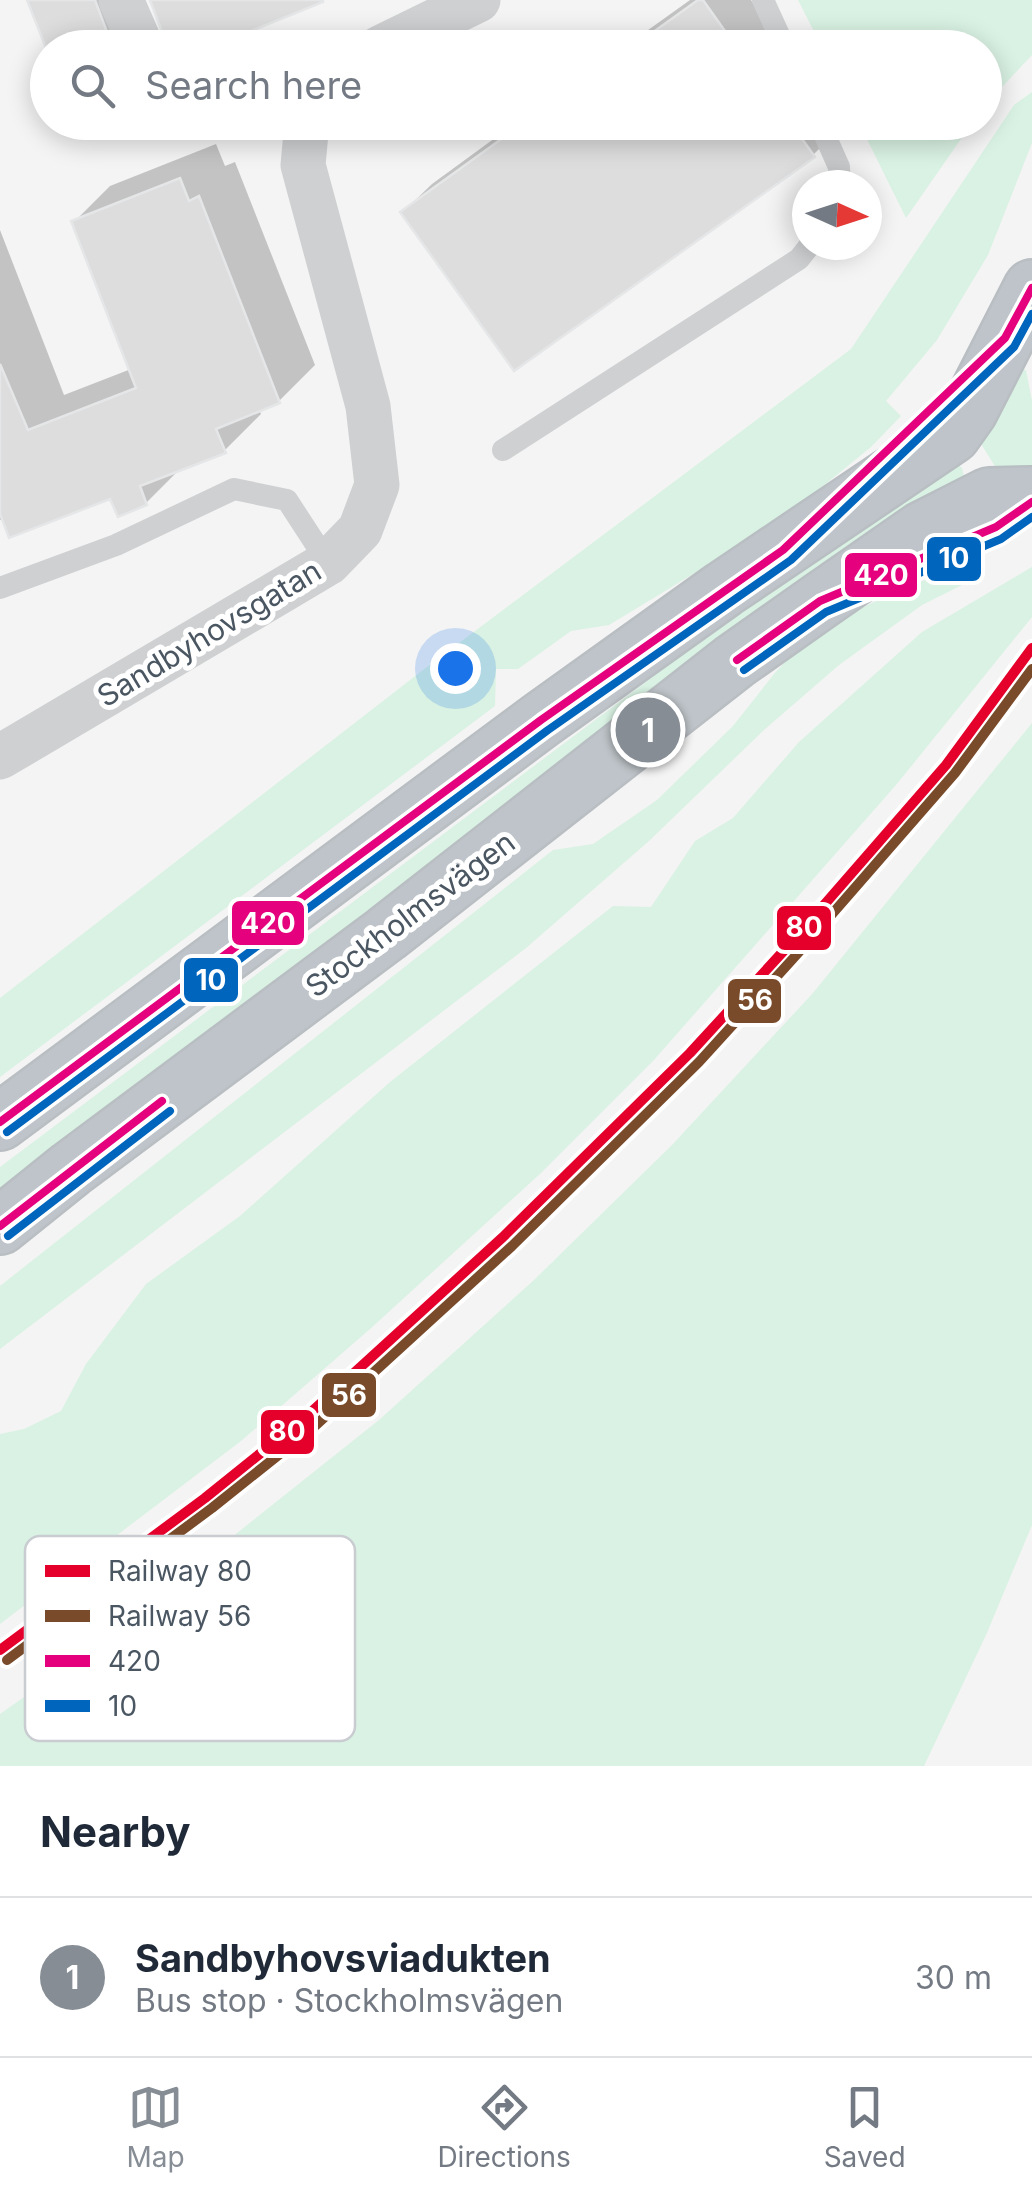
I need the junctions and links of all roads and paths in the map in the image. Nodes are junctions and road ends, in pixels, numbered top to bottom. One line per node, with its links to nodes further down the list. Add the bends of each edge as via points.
1 (122, 0): 4 (street)
2 (763, 0): 6 (lane)
3 (473, 1): 5 (street)
4 (134, 30)
5 (416, 30)
6 (777, 30)
7 (306, 140): 14 (street, Sandbyhovsgatan, via 304,165 368,406 377,484 360,530)
8 (826, 140): 9 (lane)
9 (839, 170)
10 (797, 260): 12 (lane)
11 (1032, 288): 17 (highway, via 1005,338 784,550 541,720)
12 (503, 450)
13 (1032, 498): 18 (highway, Stockholmsvägen, via 989,496 922,530 820,601)
14 (328, 563): 15 (lane, via 287,500 234,490 116,546); 16 (street, Sandbyhovsgatan)
15 (0, 588)
16 (0, 757)
17 (0, 1122)
18 (0, 1226)

